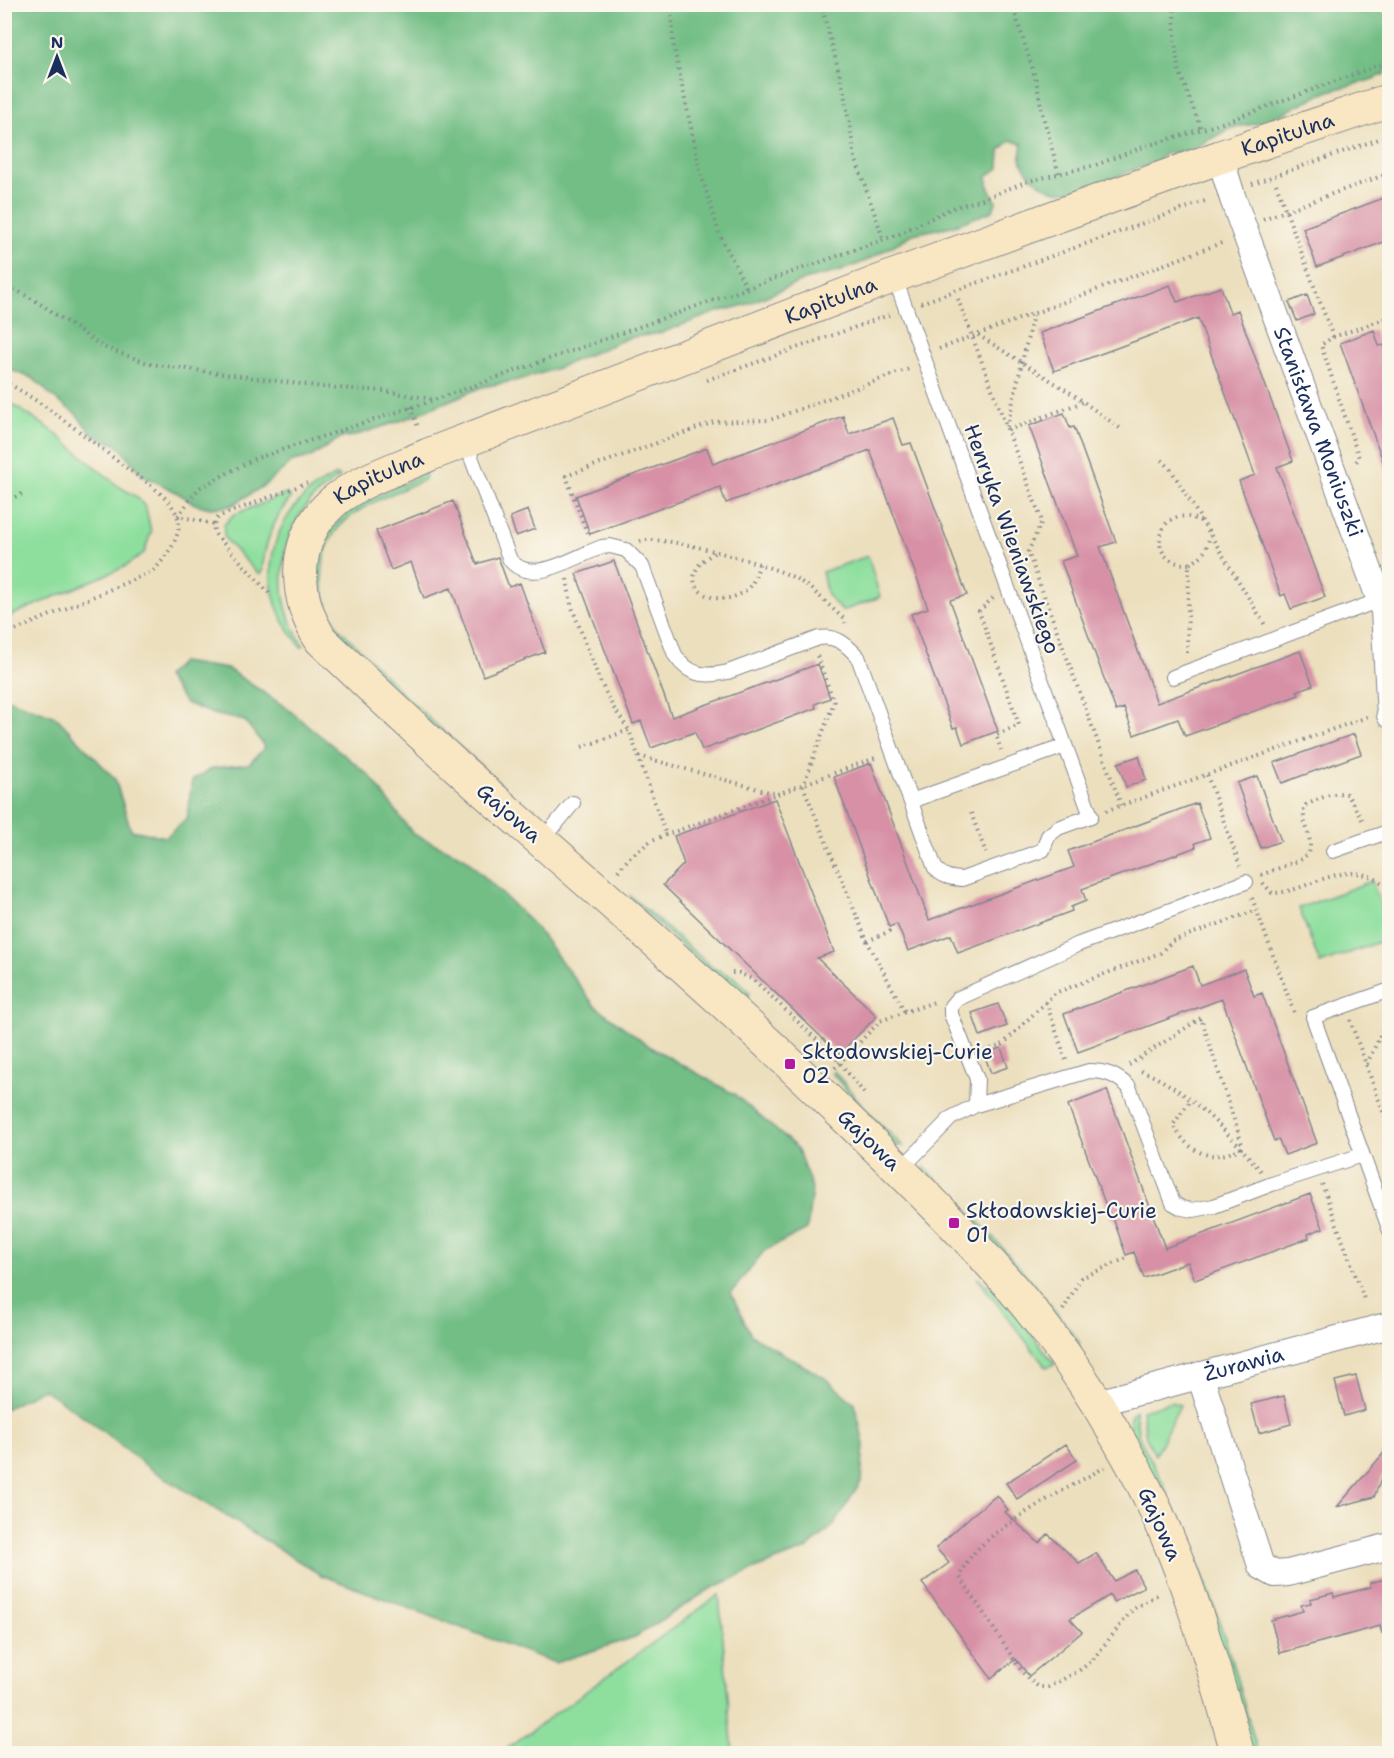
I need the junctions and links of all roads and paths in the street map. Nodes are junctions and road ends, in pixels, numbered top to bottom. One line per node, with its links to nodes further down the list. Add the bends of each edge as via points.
1 (668, 4): 19 (path, via 700,170 719,233)
2 (821, 4): 16 (path, via 843,87 855,157)
3 (1012, 4): 11 (path)
4 (1174, 4): 7 (path, via 1178,68)
5 (1389, 61): 7 (path)
6 (1389, 100): 9 (street, Kapitulna)
7 (1201, 129): 11 (path)
8 (1389, 135): 13 (path)
9 (1220, 157): 13 (street, Stanisława Moniuszki); 17 (street, Kapitulna)
10 (1389, 173): 14 (path)
11 (1059, 174): 16 (path, via 952,208)
12 (1276, 184): 14 (path)
13 (1230, 192): 15 (street, Stanisława Moniuszki); 21 (path)
14 (1286, 211): 15 (path, via 1253,222); 25 (path)
15 (1245, 231): 22 (path, via 1236,238); 58 (street, Stanisława Moniuszki)
16 (883, 238): 19 (path)
17 (894, 276): 21 (lane, Henryka Wieniawskiego); 39 (street, Kapitulna)
18 (4, 283): 33 (path, via 103,347 150,364)
19 (746, 287): 33 (path)
20 (958, 299): 24 (path)
21 (906, 309): 27 (lane, Henryka Wieniawskiego); 32 (path)
22 (1033, 314): 24 (path); 28 (path)
23 (1389, 317): 25 (path)
24 (975, 336): 27 (path); 28 (path); 36 (path)
25 (1334, 337): 41 (path, via 1321,345 1359,458)
26 (907, 359): 29 (path)
27 (924, 359): 29 (path); 68 (lane, Henryka Wieniawskiego)
28 (1022, 363): 34 (path); 36 (path)
29 (910, 368): 30 (path); 51 (path, via 770,420 714,422 566,476)
30 (914, 379)
31 (4, 381): 45 (path, via 60,417 148,485)
32 (704, 381)
33 (434, 400): 35 (path)
34 (1083, 402): 36 (path); 37 (path)
35 (410, 407): 38 (path); 45 (path, via 254,459 199,488)
36 (1007, 429): 78 (path, via 1042,521 1028,552)
37 (1120, 429)
38 (422, 438)
39 (465, 441): 50 (street, Kapitulna, via 351,490 322,516 310,532); 53 (lane, via 510,560 532,573)
40 (1162, 460): 46 (path)
41 (1351, 468)
42 (307, 483): 47 (path, via 220,516)
43 (22, 494): 44 (path)
44 (4, 502)
45 (178, 516): 47 (path); 59 (path, via 172,548 153,571)
46 (1203, 522): 48 (path); 55 (path, via 1184,515 1175,517 1160,535 1165,556)
47 (213, 524): 56 (path, via 216,535)
48 (1210, 533): 55 (path, via 1207,549); 60 (path)
49 (616, 547): 51 (lane); 52 (path, via 645,539); 61 (lane, via 626,550 642,566 675,655 683,667 693,672 728,672)
50 (304, 550): 84 (street, Gajowa, via 300,586 304,608 321,640)
51 (593, 550): 53 (lane)
52 (714, 552): 54 (path); 54 (path, via 695,574 702,592 714,599 743,592 754,579)
53 (566, 562): 67 (path, via 571,605 600,681)
54 (759, 564): 62 (path, via 814,591 844,619)
55 (1189, 564): 63 (path)
56 (268, 593)
57 (994, 597): 72 (path, via 979,611 1019,725 996,735)
58 (1380, 600): 60 (lane); 65 (street, Stanisława Moniuszki, via 1384,611)
59 (4, 635)
60 (1274, 640): 63 (lane)
61 (811, 641): 62 (lane, via 835,639); 74 (path, via 834,702)
62 (858, 657): 70 (lane)
63 (1187, 672): 64 (lane)
64 (1173, 677)
65 (1389, 710): 66 (street, Stanisława Moniuszki); 73 (path)
66 (1389, 715)
67 (629, 730): 69 (path); 71 (path)
68 (1065, 746): 76 (lane); 80 (lane, Henryka Wieniawskiego)
69 (582, 747)
70 (893, 752): 74 (path); 76 (lane)
71 (639, 756): 75 (path); 82 (path)
72 (1003, 756)
73 (1207, 775): 78 (path); 88 (path)
74 (804, 786): 75 (path); 92 (path)
75 (778, 795): 82 (path)
76 (911, 801): 86 (lane, via 935,868 941,874 962,879)
77 (573, 803): 84 (lane)
78 (1121, 806): 80 (path)
79 (971, 813): 86 (path)
80 (1091, 816): 86 (lane, via 1058,828 1048,836 1043,850)
81 (1389, 831): 83 (lane)
82 (666, 834): 87 (path, via 630,856)
83 (1371, 837): 85 (lane); 88 (path, via 1347,794 1331,795 1306,805 1303,811 1311,836 1309,854)
84 (542, 841): 114 (street, Gajowa, via 714,992)
85 (1333, 851)
86 (992, 868)
87 (618, 871)
88 (1252, 879): 89 (path, via 1272,892 1353,874 1370,876); 90 (path); 101 (lane, via 1079,944 957,999 951,1014)
89 (1389, 888)
90 (1257, 910): 96 (path, via 1172,941 1160,952 1055,993); 100 (path)
91 (893, 930): 92 (path)
92 (867, 940): 98 (path)
93 (729, 972): 102 (path, via 754,980)
94 (1389, 990): 97 (lane)
95 (936, 1001): 98 (path)
96 (1046, 1002): 101 (path, via 1002,1045); 107 (path)
97 (1345, 1005): 103 (path); 113 (lane, via 1312,1017)
98 (905, 1012): 102 (path, via 880,1021)
99 (1389, 1013): 103 (path)
100 (1296, 1019)
101 (968, 1057): 110 (lane, via 977,1079)
102 (840, 1064): 104 (path); 108 (path)
103 (1366, 1065): 111 (path)
104 (835, 1068)
105 (1132, 1069): 112 (path, via 1121,1070 1201,1018)
106 (1137, 1071): 109 (path, via 1163,1081)
107 (1072, 1076): 110 (lane); 116 (lane, via 1104,1071 1129,1087 1173,1203 1182,1208 1214,1206)
108 (868, 1099)
109 (1190, 1101): 112 (path); 112 (path, via 1173,1125 1188,1146 1213,1156)
110 (976, 1105): 114 (lane, via 951,1118)
111 (1389, 1131)
112 (1241, 1148): 116 (path)
113 (1362, 1155): 115 (lane); 117 (lane)
114 (900, 1170): 126 (street, Gajowa, via 1013,1287)
115 (1316, 1170): 116 (lane); 120 (path)
116 (1272, 1184)
117 (1389, 1231)
118 (1127, 1258): 121 (path, via 1081,1278)
119 (1058, 1299): 121 (path)
120 (1364, 1299)
121 (1064, 1308): 122 (path); 123 (path)
122 (1061, 1313)
123 (1070, 1316)
124 (1389, 1324): 125 (street, Żurawia)
125 (1200, 1375): 126 (street, Żurawia); 128 (street, via 1261,1566 1275,1574 1288,1573)
126 (1097, 1403): 127 (street, Gajowa)
127 (1127, 1455): 129 (street, Gajowa, via 1163,1526); 129 (path, via 1020,1515 970,1558 960,1577 1022,1672 1031,1682 1048,1687 1091,1662 1133,1609)
128 (1389, 1546)
129 (1185, 1582): 130 (street, Gajowa)
130 (1238, 1754)

